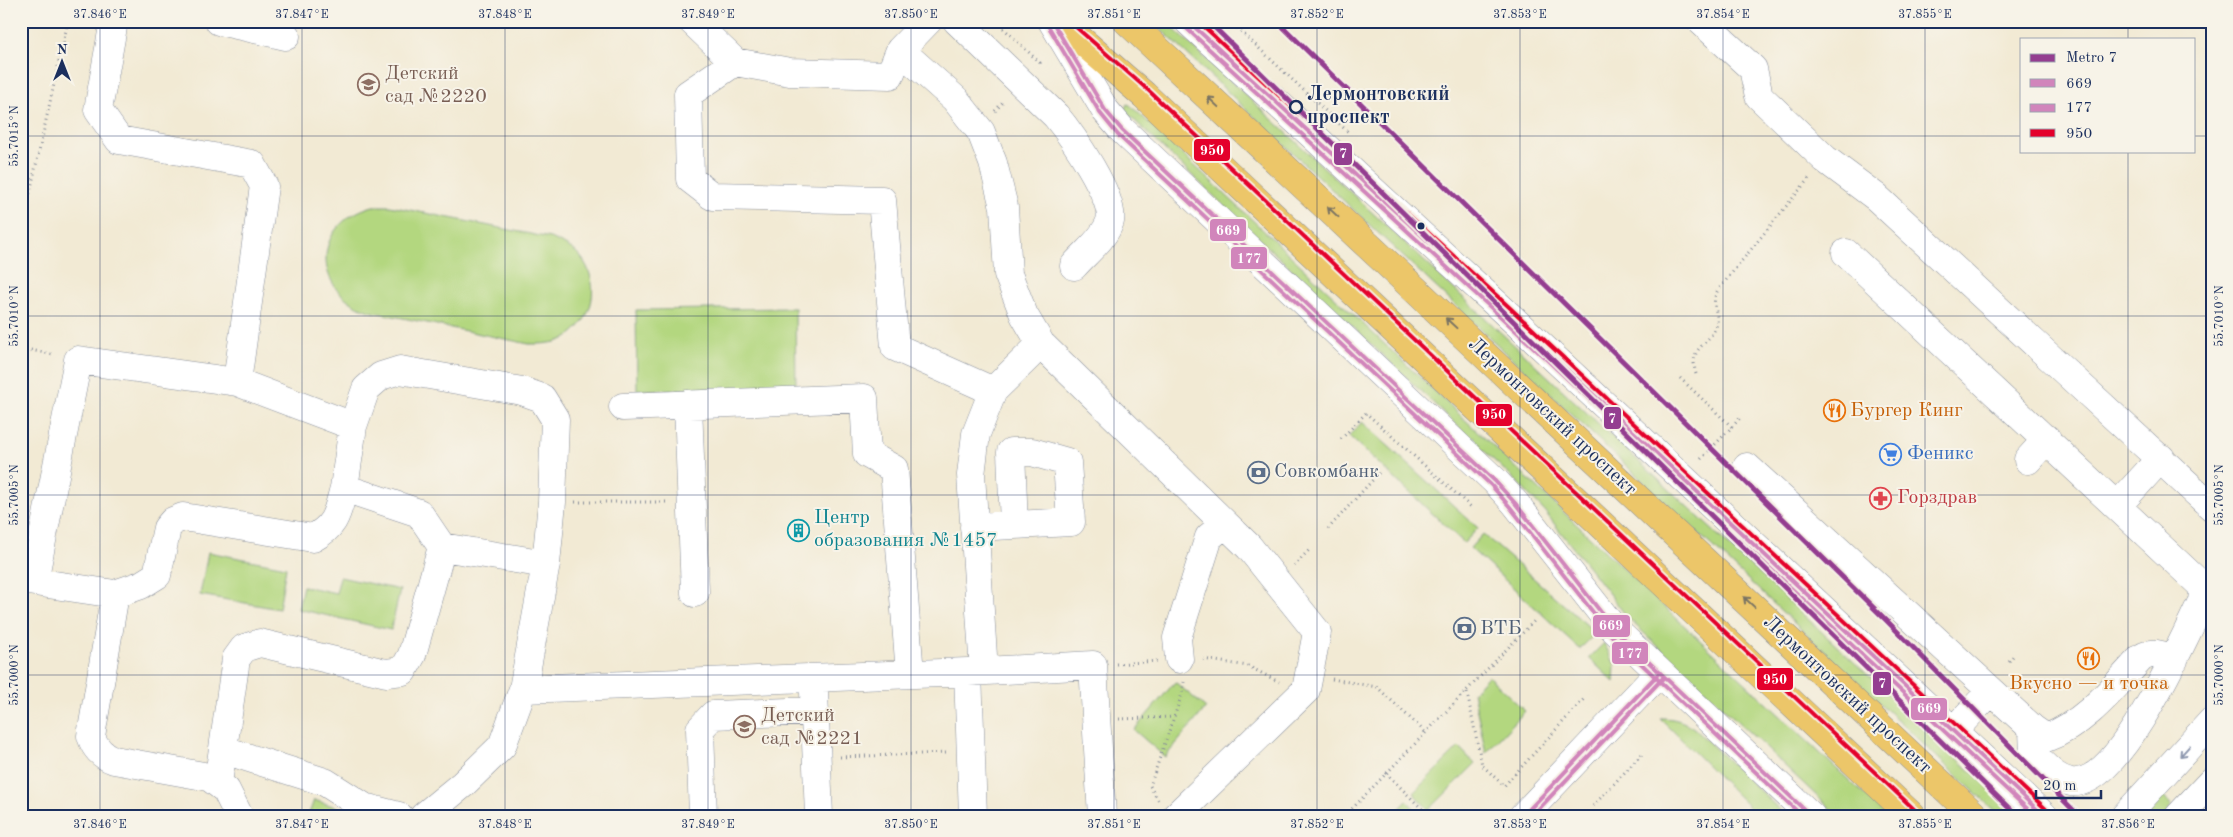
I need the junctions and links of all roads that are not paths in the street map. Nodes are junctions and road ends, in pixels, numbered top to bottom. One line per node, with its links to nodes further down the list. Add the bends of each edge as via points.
1 (114, 21): 17 (street, via 98,110 119,140 252,164 264,186)
2 (692, 21): 13 (street)
3 (928, 21): 12 (street)
4 (957, 21): 15 (street, via 1056,116 1105,193 1111,213 1106,230)
5 (1052, 21): 40 (street, via 1105,110 1122,130 1495,481 1615,630)
6 (1058, 21): 64 (main road, via 1144,95)
7 (1127, 21): 65 (main road, Лермонтовский проспект, one-way to 7)
8 (1188, 21): 48 (street)
9 (1701, 21): 23 (street, via 1753,69 1759,96 1825,159 1876,197)
10 (231, 22): 11 (street)
11 (286, 36)
12 (900, 50): 13 (street, via 890,75 790,72); 16 (street, via 954,99 981,132 1004,207 1008,274)
13 (735, 62): 18 (street, via 688,94 690,179 712,196 882,200 895,347)
14 (1846, 253): 22 (street)
15 (1074, 266)
16 (1040, 344): 18 (street); 29 (street)
17 (236, 382): 21 (street); 34 (street, via 78,360)
18 (993, 391): 31 (street, via 976,434 971,475)
19 (688, 404): 20 (street); 35 (street); 41 (street, via 864,398 867,454 894,469)
20 (623, 407)
21 (353, 426): 26 (street); 33 (street, via 366,388 381,376 400,370 542,398 555,420)
22 (2047, 439): 24 (street); 27 (street)
23 (2161, 458): 27 (street); 28 (street)
24 (2028, 460)
25 (1747, 466): 44 (street)
26 (344, 488): 32 (street, via 419,513); 36 (street, via 335,520 325,532 313,538 183,517 167,528 157,575 141,585)
27 (2117, 506): 37 (street, via 2201,585 2202,601)
28 (2212, 507)
29 (1225, 524): 38 (street, via 1209,537 1178,638); 53 (street, via 1250,547 1317,632 1309,675 1306,690)
30 (1014, 525): 31 (street)
31 (974, 527): 39 (street)
32 (442, 547): 33 (street); 49 (street, via 412,655 403,671 386,673 260,643 244,648 236,659)
33 (546, 564): 43 (street)
34 (28, 581): 36 (street)
35 (695, 593)
36 (115, 594): 52 (street, via 91,736 94,744 104,756 114,760 209,777)
37 (2174, 660): 47 (street, via 2149,653 2141,658 2096,706 2082,744 2065,746); 47 (street, via 2147,709 2107,766 2088,779 2073,782 2057,778 2034,756)
38 (1182, 668)
39 (976, 671): 41 (street); 60 (street, via 971,752); 61 (street, via 1093,665)
40 (1659, 673): 62 (street); 63 (street)
41 (910, 674): 42 (street)
42 (814, 678): 43 (street); 45 (street)
43 (523, 688): 57 (street, via 502,746)
44 (1996, 696): 47 (street); 48 (street)
45 (815, 711): 58 (street, via 713,715 700,729); 59 (street)
46 (2212, 721): 50 (street, one-way to 50)
47 (2039, 734)
48 (1959, 736): 66 (street)
49 (224, 750): 52 (street); 56 (street, via 325,782 364,807)
50 (2158, 780): 54 (street); 67 (street)
51 (2212, 781): 54 (street)
52 (218, 783): 55 (street, via 226,790)
53 (1169, 812)
54 (2183, 812)
55 (239, 816)
56 (399, 816)
57 (424, 816)
58 (703, 816)
59 (819, 816)
60 (973, 816)
61 (1102, 816)
62 (1523, 816)
63 (1811, 816)
64 (1912, 816)
65 (1975, 816)
66 (2044, 816)
67 (2125, 816)

